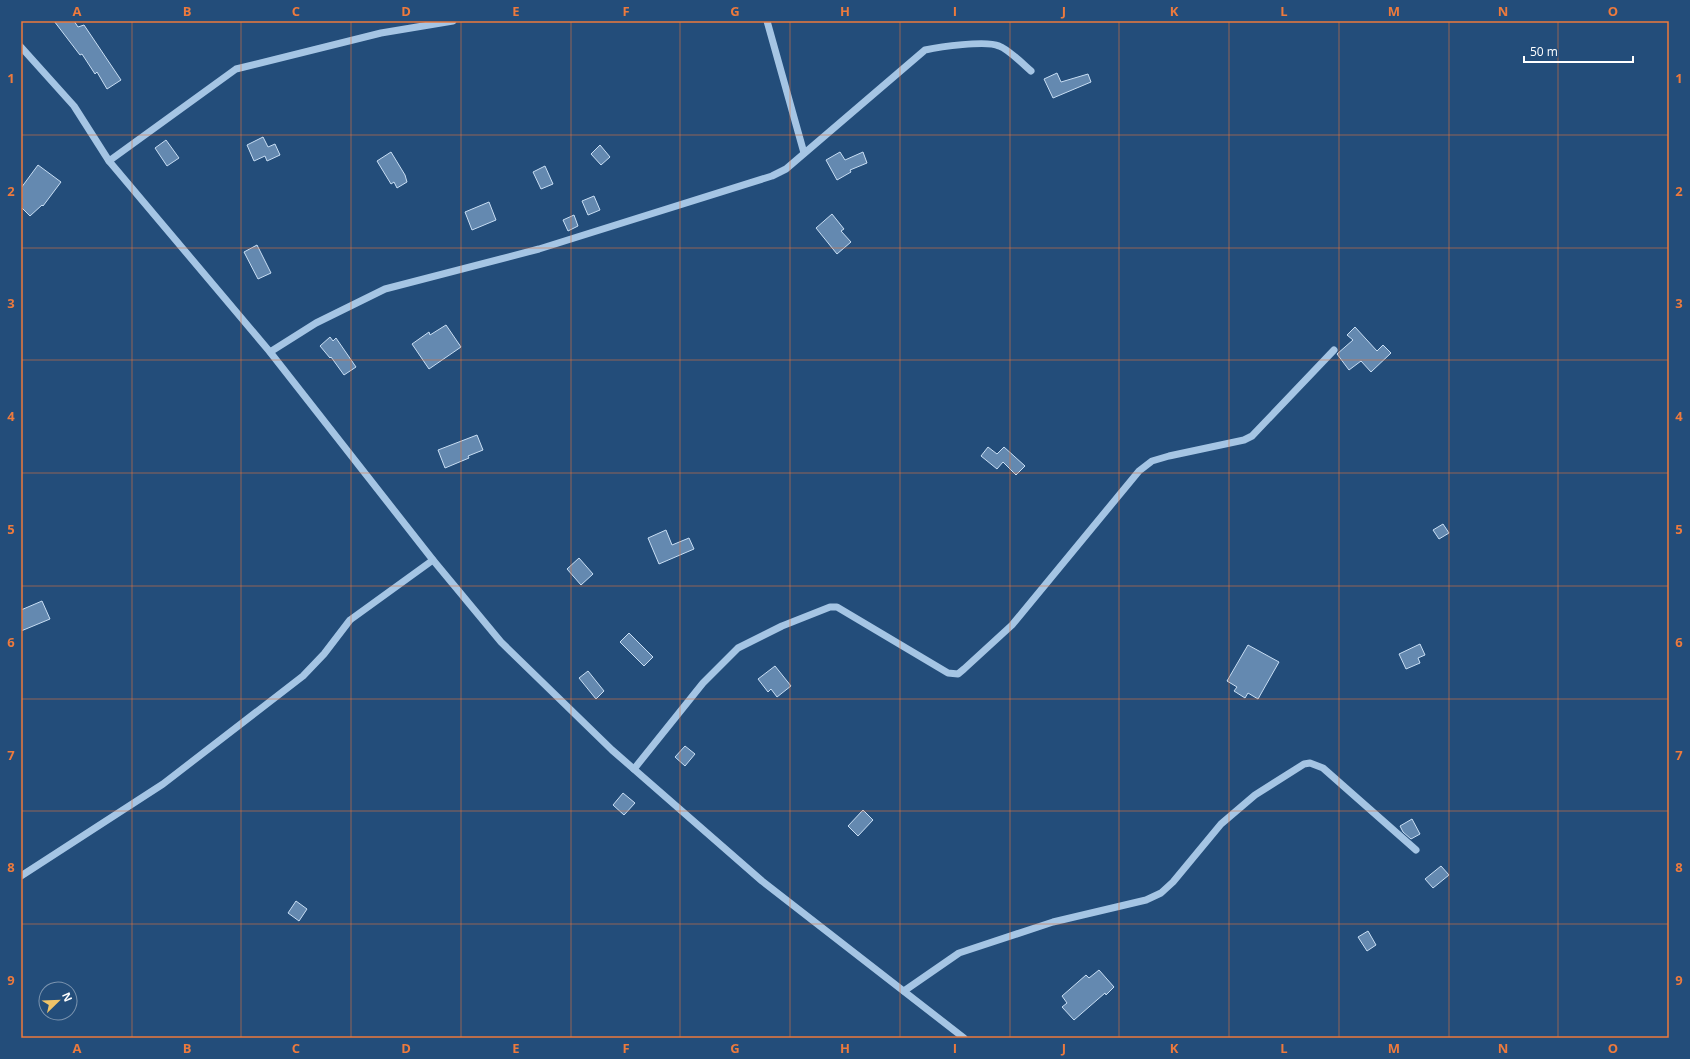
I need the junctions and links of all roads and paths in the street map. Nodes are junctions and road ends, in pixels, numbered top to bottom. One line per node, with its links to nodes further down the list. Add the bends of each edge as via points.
1 (453, 21): 6 (street, via 381,33 236,69)
2 (767, 21): 5 (street)
3 (21, 47): 6 (street, via 74,106)
4 (1031, 70): 5 (street, via 999,46 988,43 925,50)
5 (804, 153): 8 (street, via 786,169 753,183 539,249 385,289 316,323)
6 (109, 161): 8 (street)
7 (1334, 350): 10 (street, via 1252,436 1152,461 1139,471 1012,625 958,674 948,673 837,607 830,607 782,626 738,648 703,683)
8 (270, 352): 9 (street)
9 (433, 560): 10 (street, via 501,642); 12 (street, via 350,620 303,676 175,775)
10 (634, 769): 13 (street, via 762,881)
11 (1416, 850): 13 (street, via 1323,768 1310,763 1304,764 1255,795 1221,824 1162,893 1146,900 1053,922 959,953)
12 (21, 876)
13 (904, 991): 14 (street)
14 (964, 1038)

